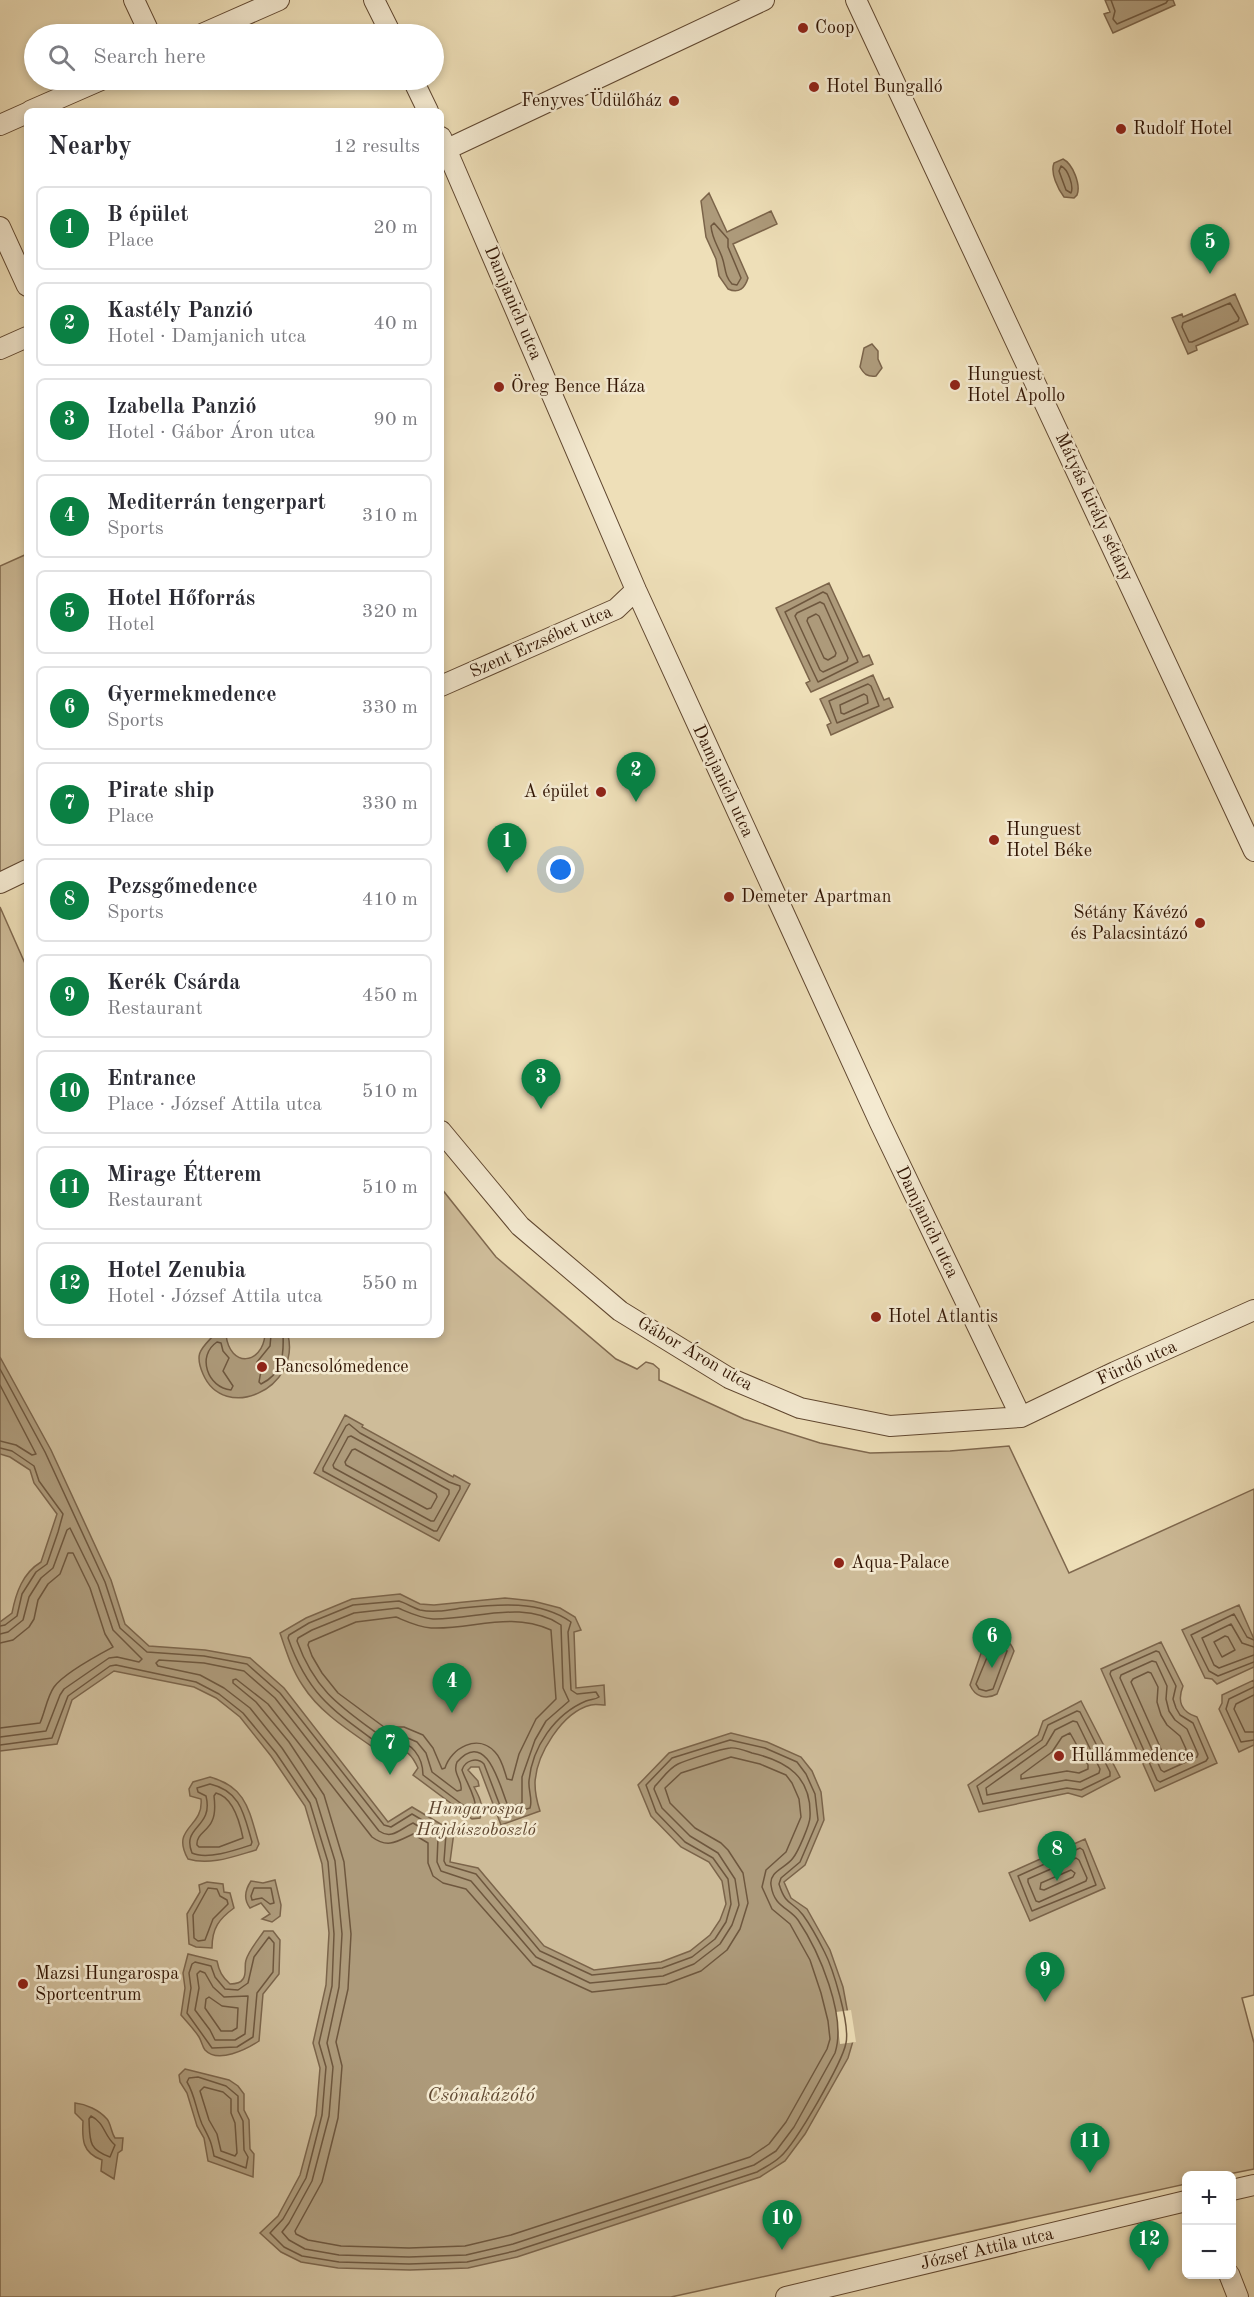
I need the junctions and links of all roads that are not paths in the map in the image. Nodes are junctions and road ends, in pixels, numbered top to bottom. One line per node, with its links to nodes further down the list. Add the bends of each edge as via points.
1 (134, 0): 6 (street)
2 (279, 0): 7 (street)
3 (374, 0): 8 (street)
4 (764, 0): 15 (street)
5 (856, 0): 23 (street, Mátyás király sétány)
6 (145, 24)
7 (225, 24)
8 (386, 24)
9 (78, 90): 11 (street)
10 (418, 90): 12 (street)
11 (38, 108)
12 (427, 108)
13 (24, 114): 14 (street)
14 (0, 125)
15 (444, 146)
16 (444, 148): 21 (street, Damjanich utca)
17 (0, 227): 18 (street)
18 (24, 279)
19 (24, 338): 20 (street)
20 (0, 349)
21 (636, 590): 22 (street, Szent Erzsébet utca, via 616,609); 28 (street, Damjanich utca, via 880,1123)
22 (444, 685)
23 (1254, 851)
24 (24, 871): 25 (street)
25 (0, 883)
26 (444, 1135): 28 (street, Gábor Áron utca, via 520,1226 620,1311 729,1378 800,1408 890,1426)
27 (1254, 1310): 28 (street, Fürdő utca)
28 (1021, 1417)
29 (1254, 2185): 30 (street)
30 (1236, 2189)
31 (1182, 2202): 33 (street, József Attila utca)
32 (1230, 2279): 35 (street)
33 (810, 2294): 34 (street, József Attila utca)
34 (786, 2297)
35 (1238, 2297)

